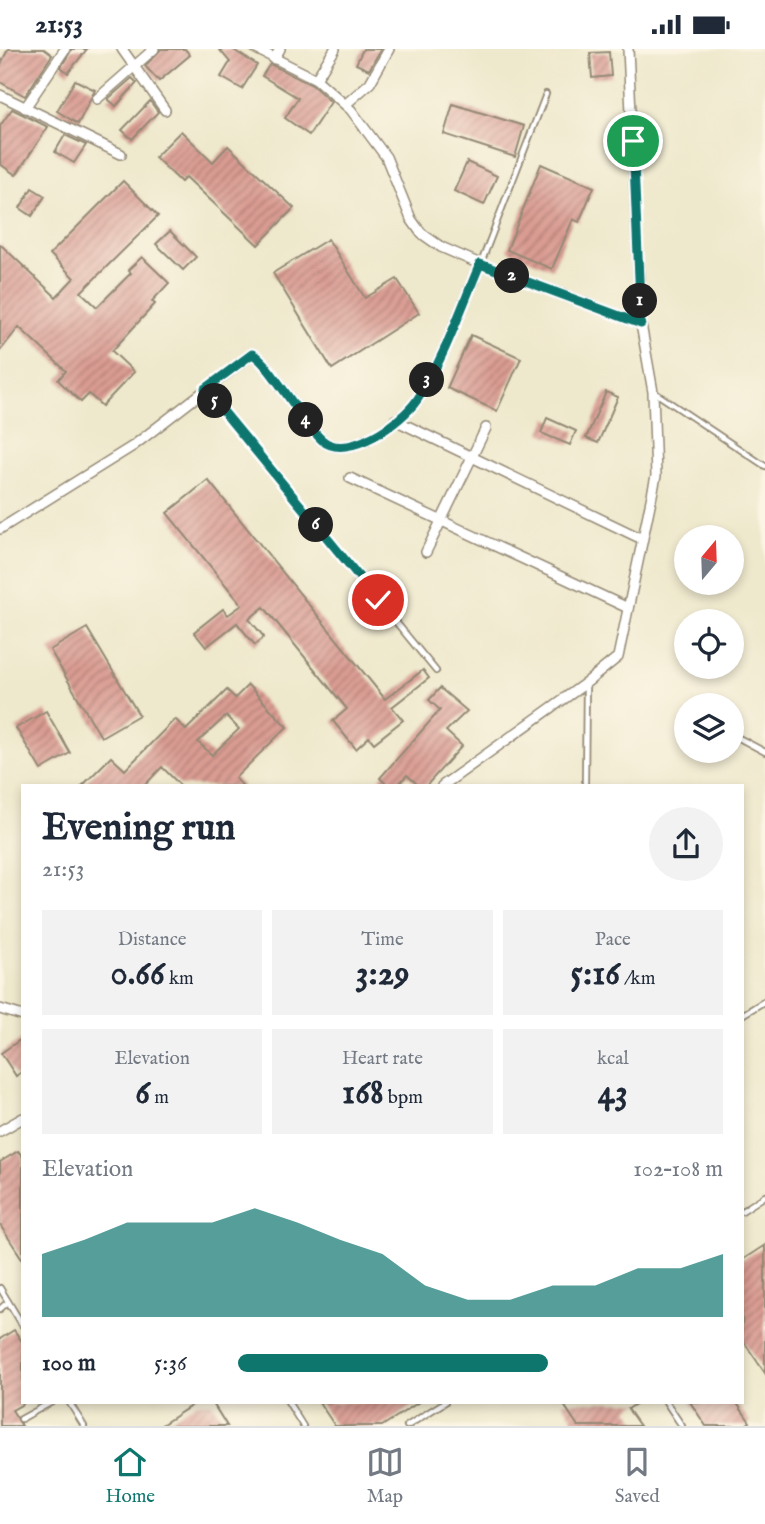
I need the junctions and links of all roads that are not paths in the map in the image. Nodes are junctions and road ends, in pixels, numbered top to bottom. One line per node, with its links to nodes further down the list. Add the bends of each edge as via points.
1 (65, 49): 16 (street)
2 (122, 49): 10 (street)
3 (154, 49): 10 (street)
4 (256, 49): 9 (street)
5 (280, 49): 9 (street)
6 (335, 49): 11 (street)
7 (390, 49): 15 (street, via 370,83)
8 (628, 49): 20 (street)
9 (274, 59): 11 (street)
10 (133, 65): 14 (street); 17 (street)
11 (316, 79): 15 (street)
12 (546, 94): 19 (lane)
13 (0, 95): 16 (street)
14 (97, 99)
15 (346, 104): 19 (street, via 386,157 421,233)
16 (25, 108): 18 (street)
17 (165, 110)
18 (121, 154)
19 (480, 264): 20 (street); 23 (street, via 416,401)
20 (641, 324): 22 (street)
21 (205, 389): 23 (street, via 252,354 260,357 323,441 350,447 369,440); 29 (street, via 133,446); 33 (lane)
22 (653, 392): 26 (lane); 30 (street, via 656,476)
23 (395, 420): 25 (street)
24 (486, 428): 25 (street)
25 (472, 457): 28 (street); 30 (street)
26 (765, 466)
27 (351, 478): 28 (street)
28 (441, 520): 31 (street); 32 (street)
29 (0, 530)
30 (642, 539): 32 (street)
31 (426, 552)
32 (628, 608): 34 (street, via 618,657)
33 (436, 671)
34 (586, 683): 37 (street); 38 (lane)
35 (744, 741): 36 (lane)
36 (765, 752)
37 (445, 784)
38 (585, 784)
39 (765, 1000): 42 (lane)
40 (0, 1009): 41 (street)
41 (21, 1015)
42 (744, 1015)
43 (21, 1119): 44 (street)
44 (0, 1131)
45 (765, 1196): 46 (lane)
46 (744, 1210)
47 (0, 1288): 48 (lane)
48 (8, 1302): 49 (lane); 50 (lane)
49 (0, 1309)
50 (21, 1323)
51 (48, 1404): 56 (lane)
52 (70, 1404): 57 (lane)
53 (289, 1404): 58 (lane)
54 (442, 1404): 59 (lane)
55 (667, 1404): 60 (lane)
56 (21, 1419)
57 (83, 1426)
58 (303, 1426)
59 (407, 1426)
60 (682, 1426)

